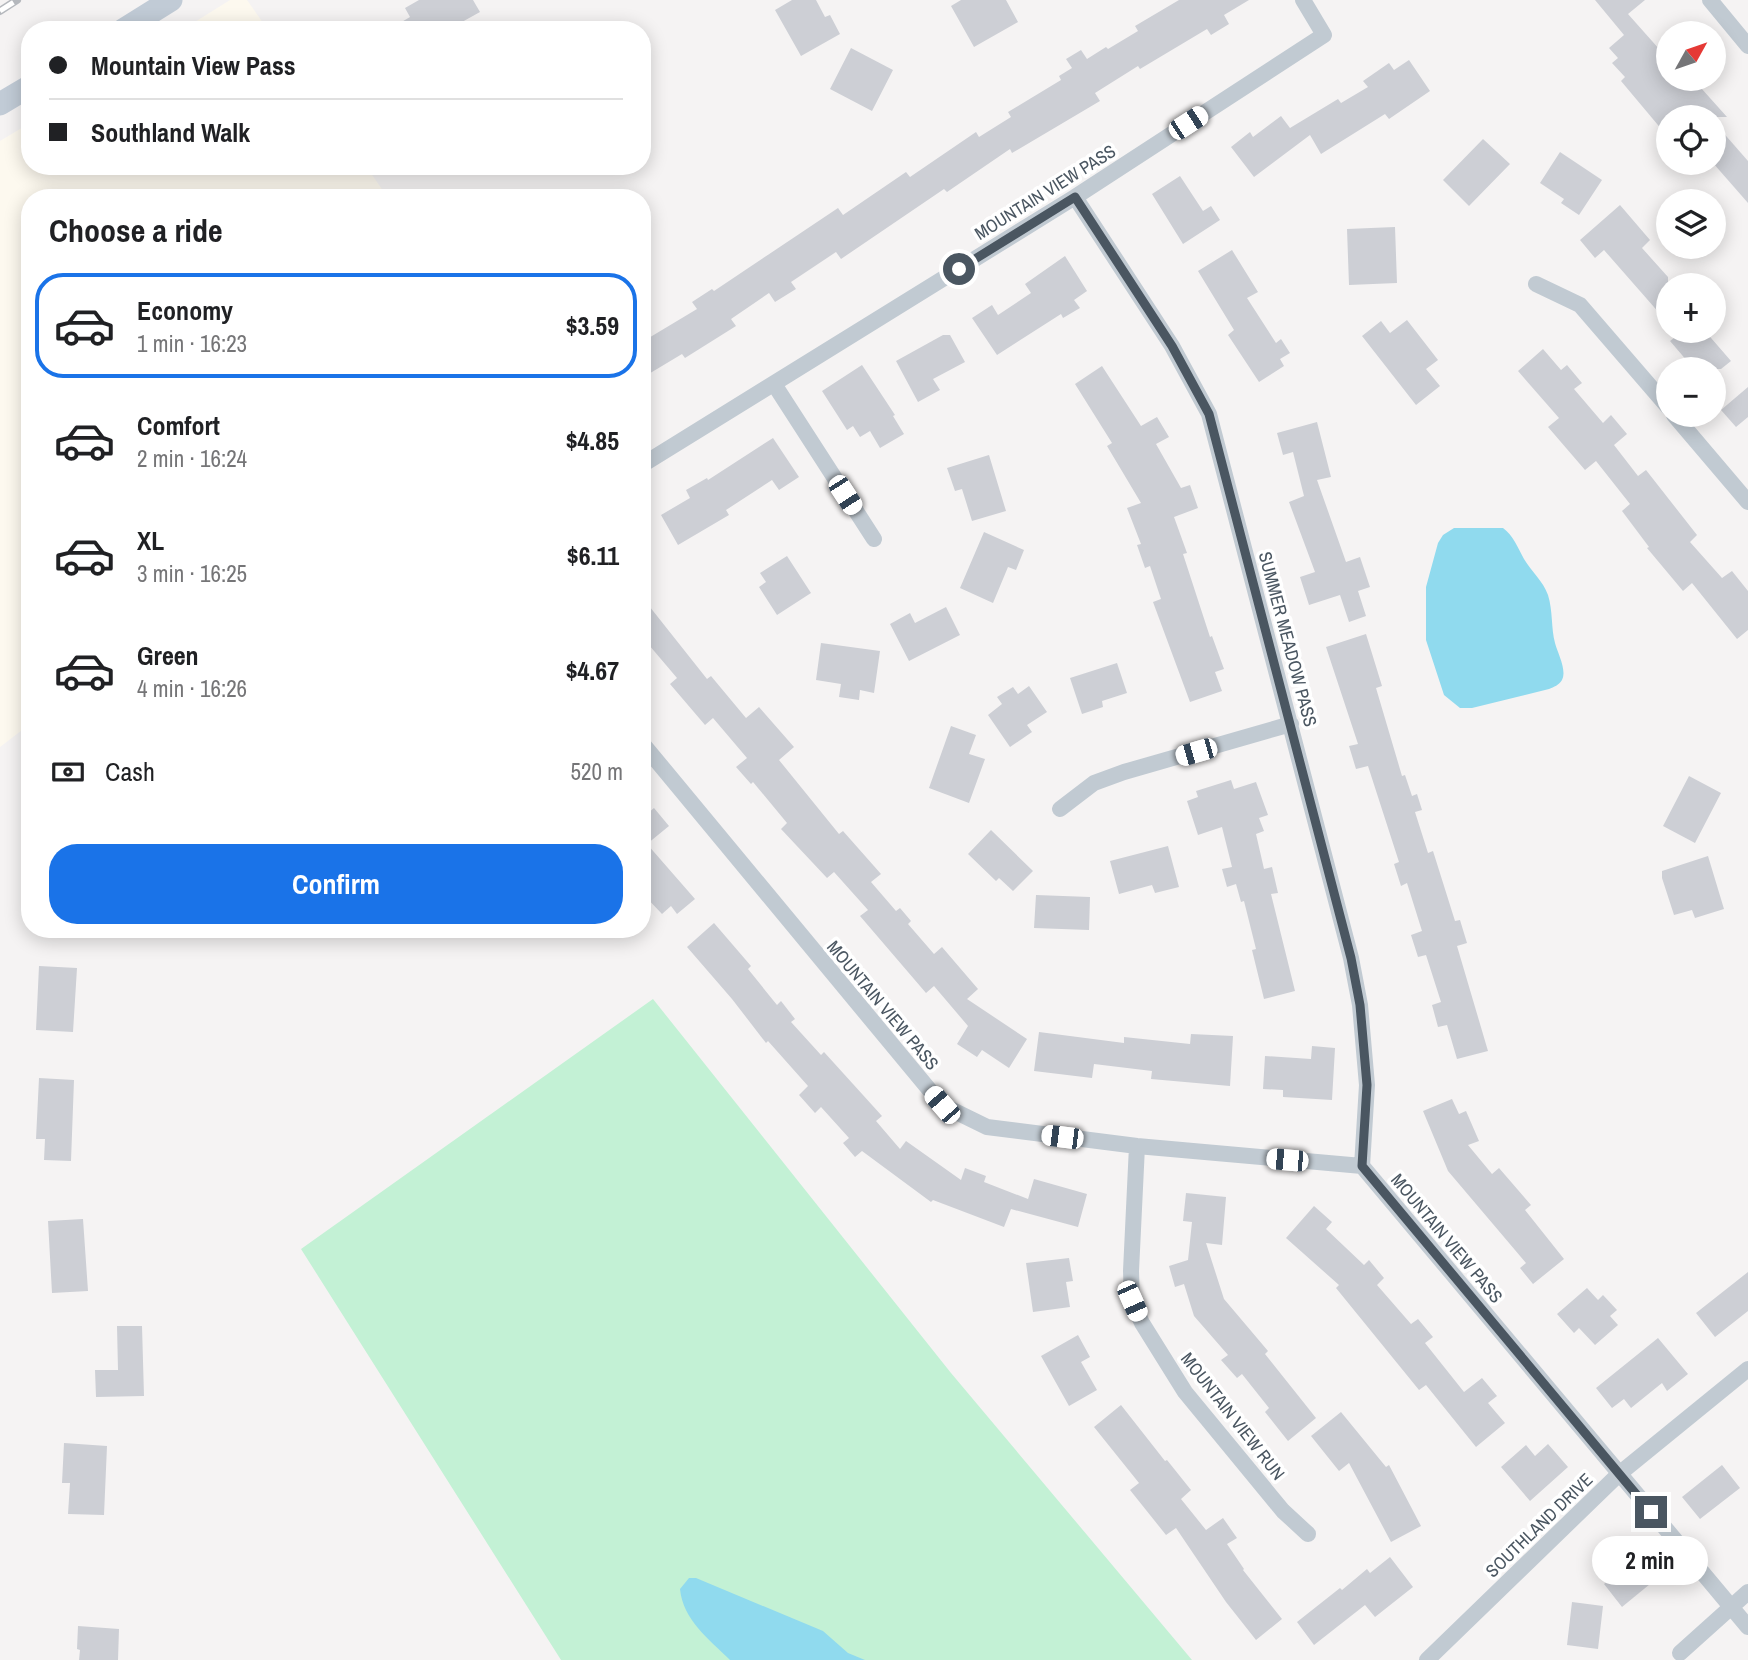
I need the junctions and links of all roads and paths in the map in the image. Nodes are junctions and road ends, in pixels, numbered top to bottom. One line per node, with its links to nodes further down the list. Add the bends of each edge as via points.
1 (171, 0): 4 (main road)
2 (1303, 0): 8 (street, MOUNTAIN VIEW PASS, via 1324,35)
3 (1710, 0): 5 (street)
4 (137, 21)
5 (1748, 46)
6 (21, 91): 7 (main road)
7 (0, 104)
8 (1075, 197): 10 (street, MOUNTAIN VIEW PASS); 16 (street, SUMMER MEADOW PASS, via 1172,346 1209,414)
9 (1536, 284): 11 (street, via 1580,305)
10 (774, 384): 13 (street, MOUNTAIN VIEW PASS); 15 (street)
11 (1656, 393)
12 (1684, 427): 14 (street)
13 (651, 459)
14 (1748, 502)
15 (874, 539)
16 (1291, 724): 18 (street, via 1104,779); 20 (street, SUMMER MEADOW PASS, via 1360,1005 1367,1085)
17 (651, 754): 19 (street, MOUNTAIN VIEW PASS, via 942,1105 987,1127)
18 (1060, 809)
19 (1137, 1146): 20 (street, MOUNTAIN VIEW PASS); 23 (street, MOUNTAIN VIEW RUN, via 1132,1301 1185,1392 1283,1511)
20 (1362, 1166): 22 (street, MOUNTAIN VIEW PASS)
21 (1748, 1369): 22 (street, SOUTHLAND DRIVE)
22 (1619, 1474): 25 (street, MOUNTAIN VIEW PASS); 28 (street, SOUTHLAND DRIVE)
23 (1308, 1534)
24 (1748, 1592): 25 (street)
25 (1730, 1607): 26 (street, MOUNTAIN VIEW PASS); 27 (street)
26 (1748, 1628)
27 (1680, 1653)
28 (1427, 1660)

